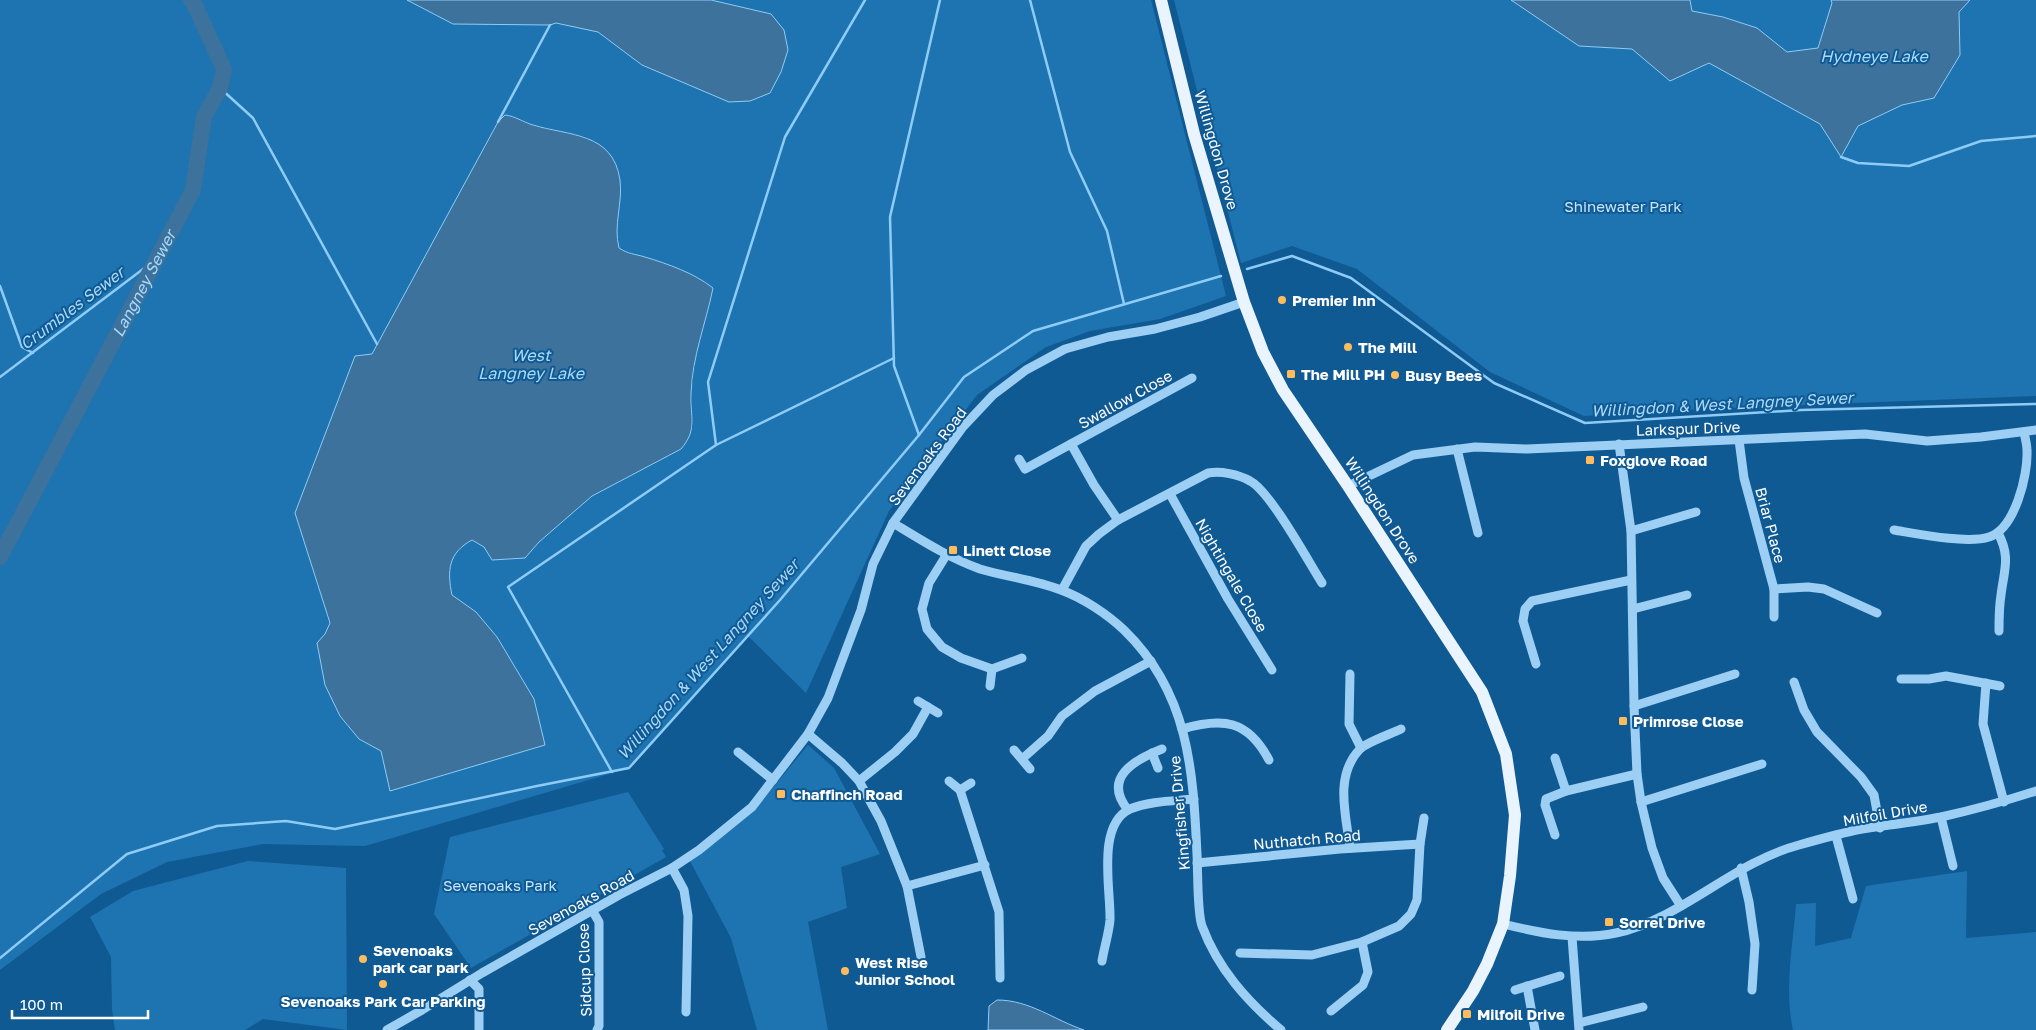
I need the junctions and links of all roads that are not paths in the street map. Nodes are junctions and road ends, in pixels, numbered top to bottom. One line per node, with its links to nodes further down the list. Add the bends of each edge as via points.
1 (1161, 0): 2 (main road, Willingdon Drove, via 1194,134)
2 (1244, 302): 11 (main road, Willingdon Drove, via 1263,352 1284,390); 15 (street, Sevenoaks Road, via 1200,317 1065,349 1026,370 993,395 962,428)
3 (1192, 378): 7 (street, Swallow Close)
4 (2036, 430): 5 (street, Larkspur Drive)
5 (2024, 432): 6 (street, Larkspur Drive, via 1927,441 1866,434); 19 (street, via 2027,451 2025,477 2012,515)
6 (1739, 440): 8 (street, Larkspur Drive); 25 (street, Briar Place, via 1744,478)
7 (1071, 444): 10 (street, Swallow Close, via 1025,469); 14 (street, Swallow Close, via 1094,486)
8 (1619, 444): 9 (street, Larkspur Drive); 17 (street)
9 (1457, 449): 11 (street, Larkspur Drive, via 1413,455); 18 (street)
10 (1019, 459)
11 (1348, 486): 90 (main road, Willingdon Drove, via 1482,692 1506,754 1515,815)
12 (1170, 494): 14 (street); 24 (street, via 1208,473 1218,472 1250,481 1264,492); 36 (street, Nightingale Close)
13 (1696, 512): 17 (street)
14 (1118, 520): 26 (street, via 1086,546)
15 (893, 523): 22 (street, Kingfisher Drive); 50 (street, Sevenoaks Road, via 873,564 841,668)
16 (1894, 530): 20 (street)
17 (1631, 531): 23 (street)
18 (1478, 533)
19 (1998, 533): 20 (street, via 1988,538 1969,539); 31 (street, via 2007,561)
20 (1921, 534): 21 (street)
21 (1921, 545)
22 (947, 554): 26 (street, Kingfisher Drive, via 980,568); 35 (street, via 929,583 922,609 927,629 942,647)
23 (1631, 580): 28 (street); 34 (street, via 1532,601 1524,609 1523,621)
24 (1322, 583)
25 (1774, 589): 29 (street, via 1824,589); 30 (street, Briar Place)
26 (1062, 590): 33 (street, Kingfisher Drive, via 1104,613)
27 (1687, 595): 28 (street)
28 (1634, 609): 45 (street)
29 (1877, 613)
30 (1774, 617)
31 (1999, 631)
32 (1022, 658): 35 (street)
33 (1151, 661): 48 (street, Kingfisher Drive, via 1169,690); 57 (street, via 1095,691 1062,716 1048,736)
34 (1536, 664)
35 (992, 669): 42 (street)
36 (1272, 670)
37 (1350, 674): 51 (street, via 1349,724)
38 (1735, 674): 45 (street)
39 (1901, 679): 41 (street, via 1946,676)
40 (1794, 682): 76 (street, via 1804,710 1817,732 1874,795)
41 (1986, 683): 43 (street); 72 (street, via 1983,724)
42 (990, 686)
43 (2000, 686)
44 (918, 701): 46 (street)
45 (1634, 706): 62 (street)
46 (928, 707): 47 (street); 64 (street, via 913,734)
47 (938, 713)
48 (1182, 728): 58 (street, via 1219,722 1238,726 1251,733); 70 (street, Kingfisher Drive)
49 (1401, 729): 51 (street)
50 (808, 734): 63 (street, Sevenoaks Road); 64 (street)
51 (1361, 748): 80 (street, via 1346,770 1343,788)
52 (1162, 749): 55 (street)
53 (1014, 750): 57 (street)
54 (738, 752): 63 (street)
55 (1152, 753): 60 (street); 73 (street, via 1129,766 1120,778 1117,790)
56 (1555, 758): 68 (street)
57 (1022, 759): 61 (street)
58 (1269, 760)
59 (1762, 764): 71 (street)
60 (1158, 768)
61 (1030, 769)
62 (1637, 774): 68 (street); 71 (street)
63 (773, 780): 84 (street, Sevenoaks Road, via 752,807)
64 (859, 781): 86 (street, via 881,821)
65 (949, 782): 67 (street)
66 (971, 783): 67 (street)
67 (960, 790): 82 (street)
68 (1566, 791): 77 (street, via 1546,799)
69 (2036, 791): 72 (street, Milfoil Drive)
70 (1194, 799): 73 (street); 81 (street, Kingfisher Drive)
71 (1641, 802): 88 (street, via 1663,878)
72 (2004, 802): 74 (street, Milfoil Drive)
73 (1128, 810): 95 (street, via 1109,837 1110,922)
74 (1941, 817): 76 (street, Milfoil Drive); 83 (street)
75 (1424, 818): 79 (street)
76 (1880, 828): 78 (street, Milfoil Drive)
77 (1554, 835)
78 (1836, 836): 85 (street, Milfoil Drive, via 1772,854); 87 (street)
79 (1420, 844): 80 (street, Nuthatch Road); 92 (street, via 1417,900 1411,914 1399,926)
80 (1350, 848): 81 (street, Nuthatch Road)
81 (1197, 864): 109 (street, Kingfisher Drive, via 1202,924 1213,952 1255,1008)
82 (985, 865): 86 (street); 97 (street, via 999,912)
83 (1953, 866)
84 (672, 868): 89 (street, Sevenoaks Road); 104 (street, via 684,890 688,916)
85 (1741, 868): 88 (street, Milfoil Drive); 101 (street, via 1755,944)
86 (908, 886): 94 (street)
87 (1853, 899)
88 (1681, 906): 91 (street, Milfoil Drive, via 1616,933)
89 (592, 910): 98 (street, Sevenoaks Road); 108 (street, Sidcup Close, via 599,922)
90 (1503, 924): 91 (street, Milfoil Drive); 110 (main road, Willingdon Drove, via 1473,991)
91 (1572, 937): 105 (street)
92 (1362, 942): 93 (street, via 1312,955); 103 (street, via 1368,972 1363,985)
93 (1240, 953)
94 (921, 957)
95 (1102, 961)
96 (1560, 976): 99 (street)
97 (1000, 978)
98 (470, 980): 106 (street, Sevenoaks Road); 107 (street, via 479,989)
99 (1528, 986): 100 (street); 111 (street)
100 (1515, 990)
101 (1752, 990)
102 (1643, 1007): 105 (street)
103 (1330, 1011)
104 (686, 1012)
105 (1579, 1026)
106 (387, 1030)
107 (479, 1030)
108 (597, 1030)
109 (1281, 1030)
110 (1447, 1030)
111 (1535, 1030)

